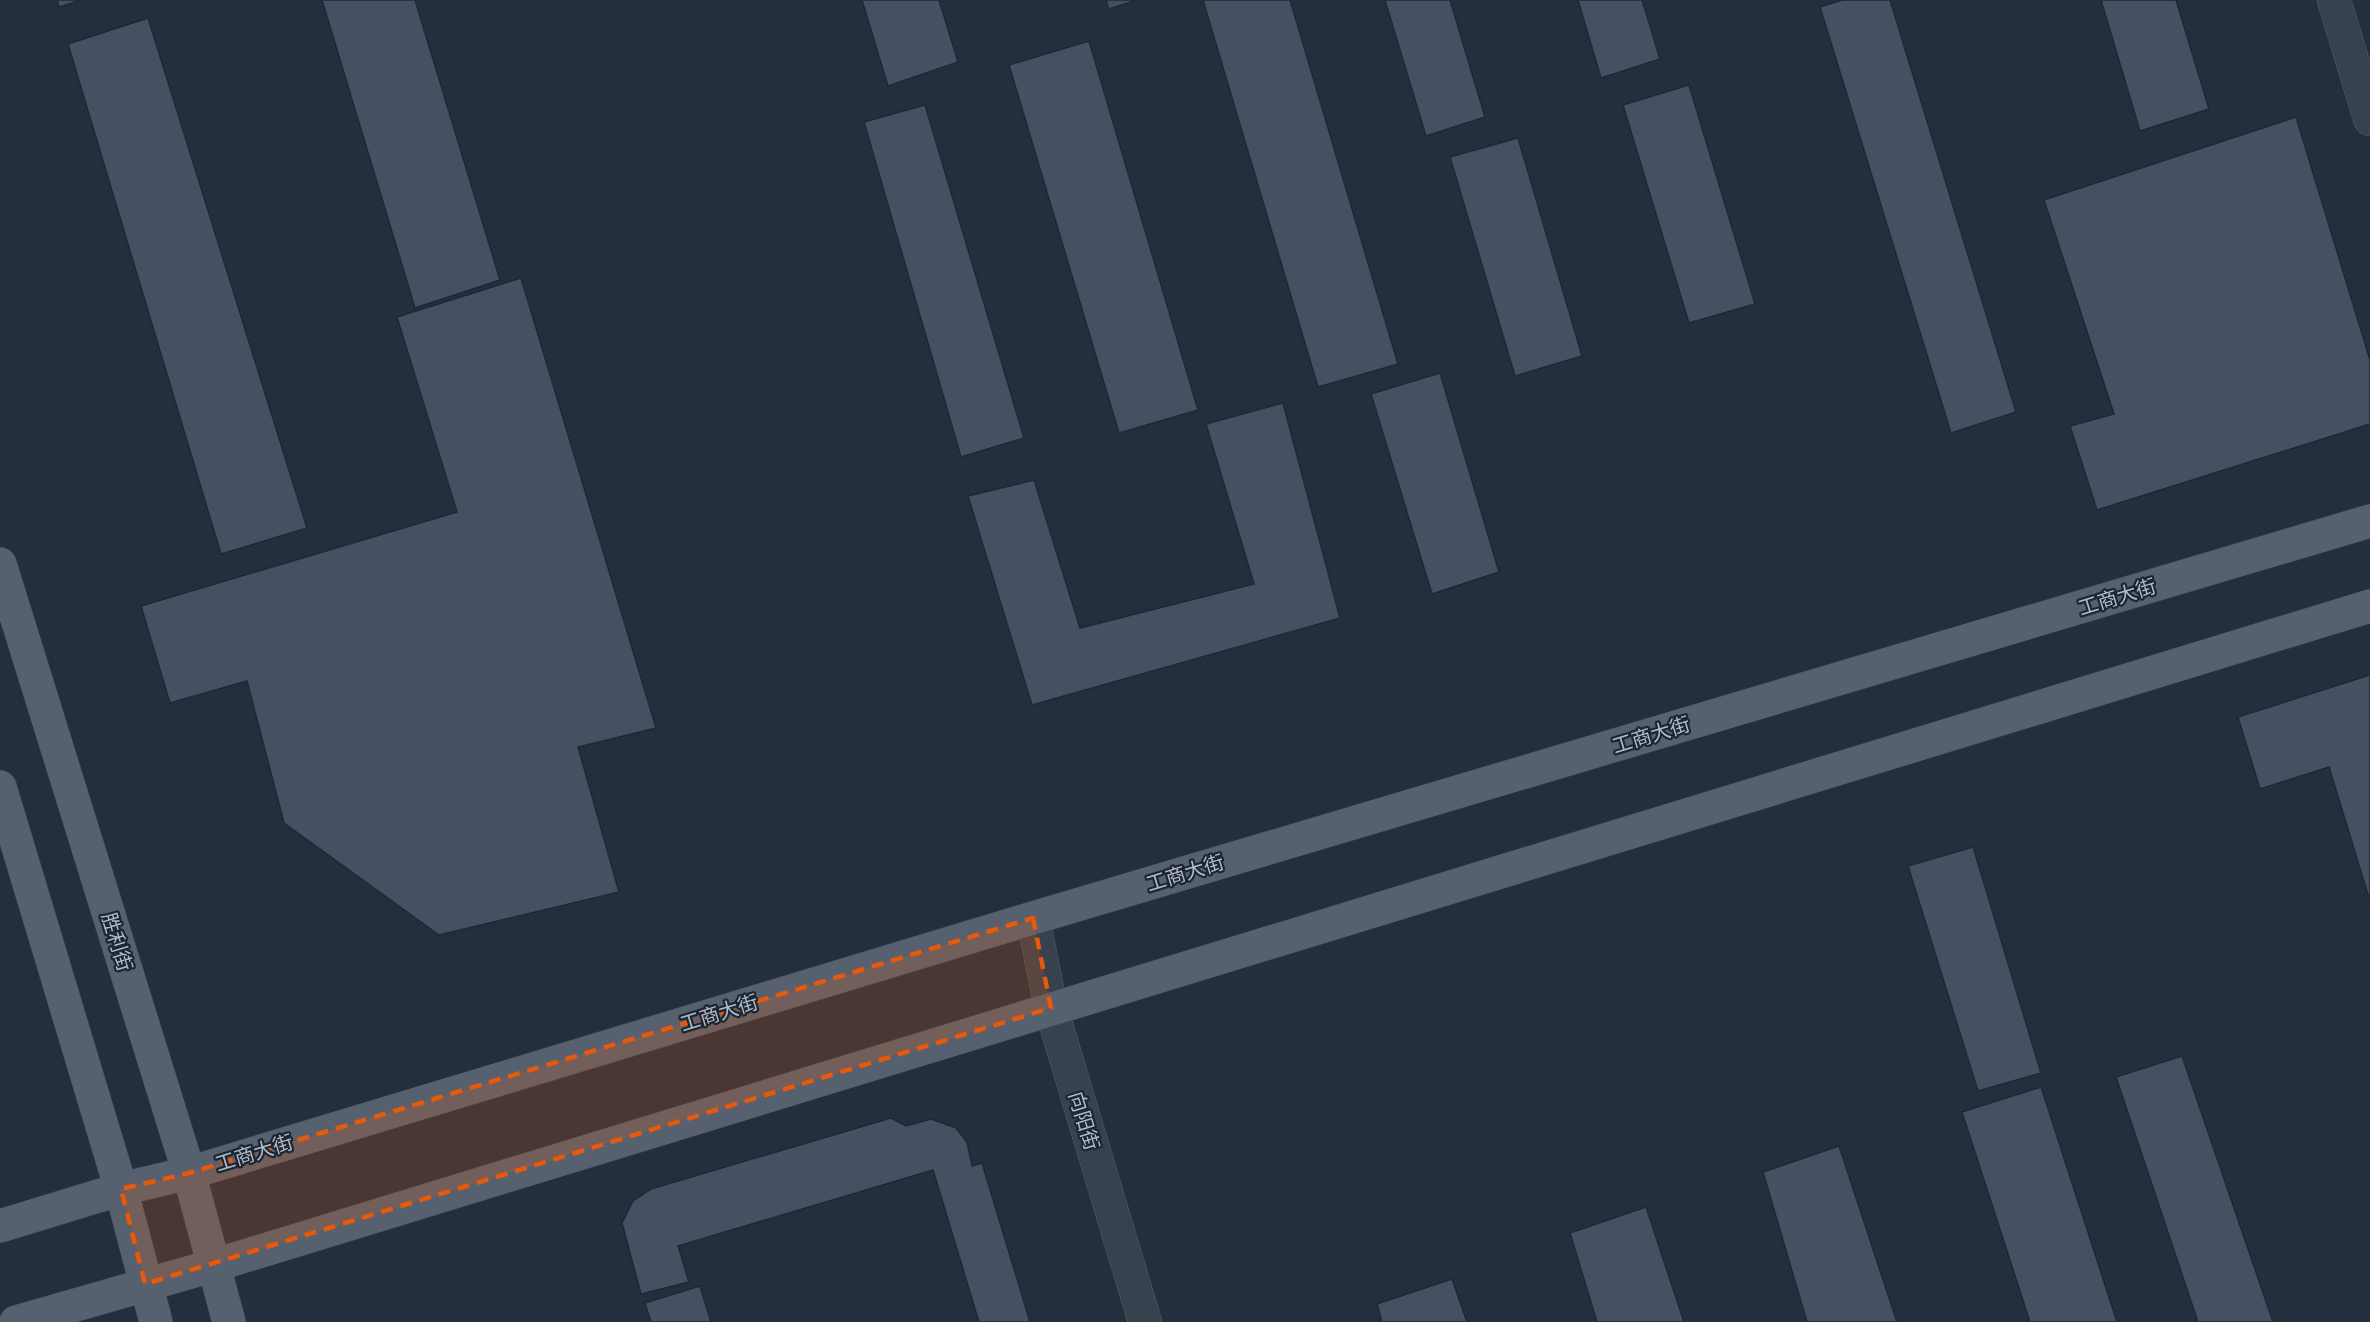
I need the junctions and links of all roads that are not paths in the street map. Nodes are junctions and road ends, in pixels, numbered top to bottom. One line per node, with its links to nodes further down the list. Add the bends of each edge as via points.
1 (2334, 0): 2 (street)
2 (2370, 119)
3 (2370, 521): 7 (main road, 工商大街)
4 (0, 564): 9 (main road, 胜利街)
5 (2370, 606): 8 (main road)
6 (0, 788): 10 (main road)
7 (1033, 918): 8 (street, 向阳街); 9 (main road, 工商大街)
8 (1051, 1008): 12 (main road); 17 (street, 向阳街)
9 (189, 1173): 10 (main road, 工商大街); 12 (main road, 胜利街)
10 (121, 1189): 11 (main road, 工商大街); 13 (main road)
11 (0, 1226)
12 (213, 1266): 13 (main road); 16 (main road, 胜利街)
13 (145, 1284): 14 (main road); 15 (main road)
14 (16, 1322)
15 (156, 1322)
16 (229, 1322)
17 (1145, 1322)

